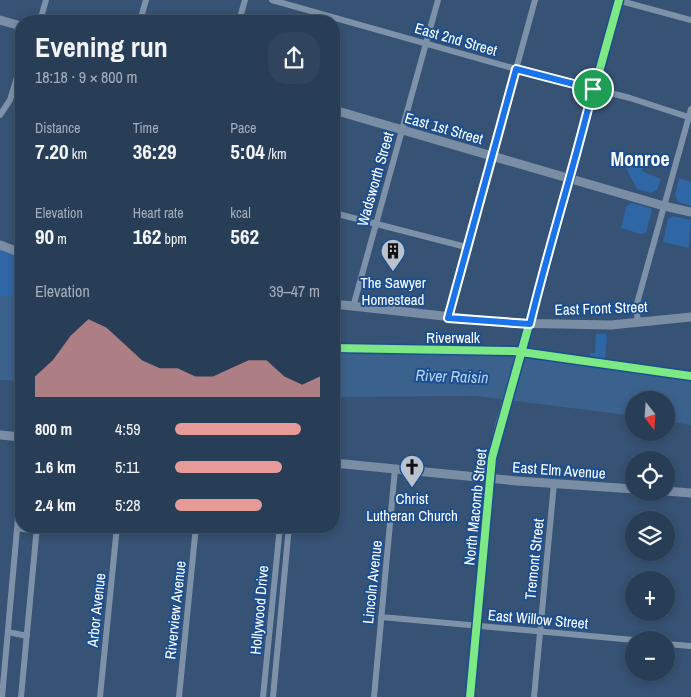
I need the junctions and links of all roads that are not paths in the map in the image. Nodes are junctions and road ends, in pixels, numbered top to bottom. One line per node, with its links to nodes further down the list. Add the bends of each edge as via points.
1 (46, 0): 8 (street)
2 (146, 0): 9 (street)
3 (245, 0): 10 (street)
4 (272, 0): 11 (street, East 2nd Street)
5 (438, 0): 16 (street, Wadsworth Street)
6 (535, 0): 17 (street)
7 (618, 0): 14 (street); 19 (street)
8 (42, 15)
9 (142, 15)
10 (241, 15)
11 (325, 15)
12 (340, 19): 16 (street, East 2nd Street)
13 (0, 20): 15 (street)
14 (691, 20)
15 (15, 24)
16 (427, 44): 17 (street, East 2nd Street); 24 (street, Wadsworth Street)
17 (516, 69): 19 (street, East 2nd Street); 25 (street)
18 (15, 84): 22 (street, via 10,100)
19 (593, 89): 23 (street, East 2nd Street); 26 (street)
20 (691, 108): 23 (street)
21 (340, 112): 24 (street, East 1st Street)
22 (0, 115)
23 (690, 117): 27 (street)
24 (402, 130): 25 (street, East 1st Street); 30 (street, Wadsworth Street)
25 (491, 156): 26 (street, East 1st Street); 32 (street)
26 (569, 178): 27 (street, East 1st Street); 39 (street, North Macomb Street)
27 (664, 206): 28 (street, East 1st Street); 38 (street, via 636,308)
28 (691, 212)
29 (340, 215): 30 (street)
30 (376, 224): 32 (street); 35 (street, Wadsworth Street)
31 (0, 245): 33 (street)
32 (466, 247): 37 (street)
33 (15, 251)
34 (340, 305): 35 (street, East Front Street)
35 (353, 307): 37 (street, East Front Street)
36 (691, 317): 38 (street, East Front Street)
37 (448, 318): 39 (street, East Front Street)
38 (638, 322): 39 (street, East Front Street)
39 (530, 324): 44 (street, North Macomb Street, via 506,402)
40 (0, 435): 41 (street)
41 (15, 436)
42 (340, 463): 43 (street, East Elm Avenue)
43 (396, 469): 44 (street, East Elm Avenue); 55 (street, Lincoln Avenue)
44 (490, 478): 45 (street, East Elm Avenue); 56 (street, North Macomb Street)
45 (554, 484): 46 (street, East Elm Avenue); 57 (street, Tremont Street)
46 (625, 488)
47 (675, 492): 48 (street)
48 (691, 493)
49 (17, 533): 58 (street)
50 (37, 533): 59 (street)
51 (116, 533): 65 (street, Arbor Avenue)
52 (195, 533): 66 (street, Riverview Avenue)
53 (279, 533): 67 (street, Hollywood Drive)
54 (288, 533): 68 (street, Hollywood Drive)
55 (381, 617): 56 (street, East Willow Street); 69 (street, Lincoln Avenue)
56 (477, 626): 57 (street, East Willow Street); 70 (street, North Macomb Street)
57 (540, 630): 60 (street, East Willow Street); 71 (street, Tremont Street)
58 (8, 632): 59 (street); 63 (street)
59 (27, 636): 64 (street)
60 (625, 639)
61 (675, 645): 62 (street)
62 (691, 646)
63 (2, 697)
64 (21, 697)
65 (100, 697)
66 (179, 697)
67 (264, 697)
68 (273, 697)
69 (374, 697)
70 (470, 697)
71 (534, 697)

